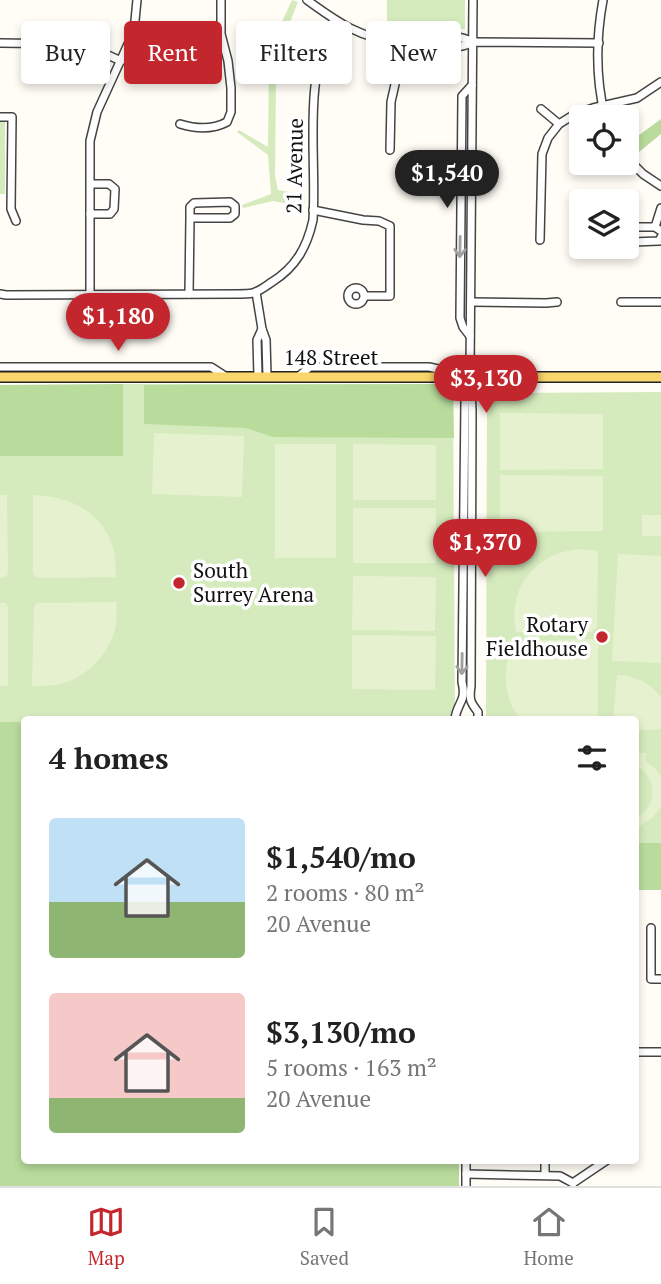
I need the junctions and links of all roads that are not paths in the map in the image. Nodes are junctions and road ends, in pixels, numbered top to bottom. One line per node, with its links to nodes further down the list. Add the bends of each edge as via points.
1 (137, 0): 12 (street, via 134,32)
2 (221, 0): 21 (street, via 231,112 227,122 217,127)
3 (307, 0): 6 (street)
4 (473, 0): 9 (street)
5 (603, 0): 10 (street)
6 (334, 20): 7 (street); 28 (street, 21 Avenue, via 319,56 315,82)
7 (366, 36)
8 (0, 43): 12 (street, via 88,46)
9 (473, 43): 10 (street); 11 (street); 15 (street)
10 (599, 43): 16 (street)
11 (461, 47)
12 (121, 61): 25 (street, via 97,112 90,141)
13 (661, 82): 17 (street, via 637,98)
14 (395, 84): 23 (street)
15 (472, 85): 40 (street); 44 (street, one-way to 44, via 462,96 460,291 460,318)
16 (602, 105)
17 (606, 105)
18 (541, 109): 22 (street)
19 (0, 117): 31 (street, via 12,117 11,209)
20 (569, 118): 22 (street)
21 (180, 124)
22 (559, 124): 34 (street, via 542,154)
23 (390, 150)
24 (639, 170): 26 (street)
25 (91, 184): 29 (street); 29 (street, via 109,184 115,189 110,214)
26 (661, 186)
27 (661, 208): 32 (street)
28 (313, 211): 35 (street, 21 Avenue, via 309,236 294,265); 39 (street, via 390,226 390,296)
29 (90, 214): 38 (street)
30 (190, 218): 30 (street, via 194,203 230,202 235,206 230,218); 37 (street)
31 (16, 221)
32 (658, 229): 33 (street, via 629,227 627,239 659,241)
33 (661, 237)
34 (540, 240)
35 (256, 292): 37 (street); 47 (street)
36 (0, 294): 38 (street)
37 (189, 294): 38 (street)
38 (90, 295)
39 (365, 296)
40 (471, 302): 41 (street); 44 (street)
41 (557, 302)
42 (621, 302): 43 (street)
43 (661, 302)
44 (471, 336): 48 (street)
45 (0, 368): 46 (street, via 211,367)
46 (225, 376): 47 (main road, 148 Street); 49 (main road, 148 Street)
47 (262, 376): 48 (main road, 148 Street)
48 (470, 376): 50 (main road, 148 Street); 51 (street); 52 (street, one-way to 52, via 465,400 464,696)
49 (0, 377)
50 (661, 377)
51 (472, 706): 52 (street); 54 (street)
52 (459, 708): 53 (street)
53 (456, 716)
54 (478, 716)
55 (651, 928): 56 (street, via 651,979)
56 (661, 979)
57 (639, 1052): 58 (street)
58 (661, 1052)
59 (466, 1164): 62 (street)
60 (545, 1164): 63 (street)
61 (602, 1164): 64 (street)
62 (466, 1174): 63 (street); 65 (street)
63 (545, 1174): 64 (street, via 560,1176)
64 (573, 1185)
65 (466, 1186)

